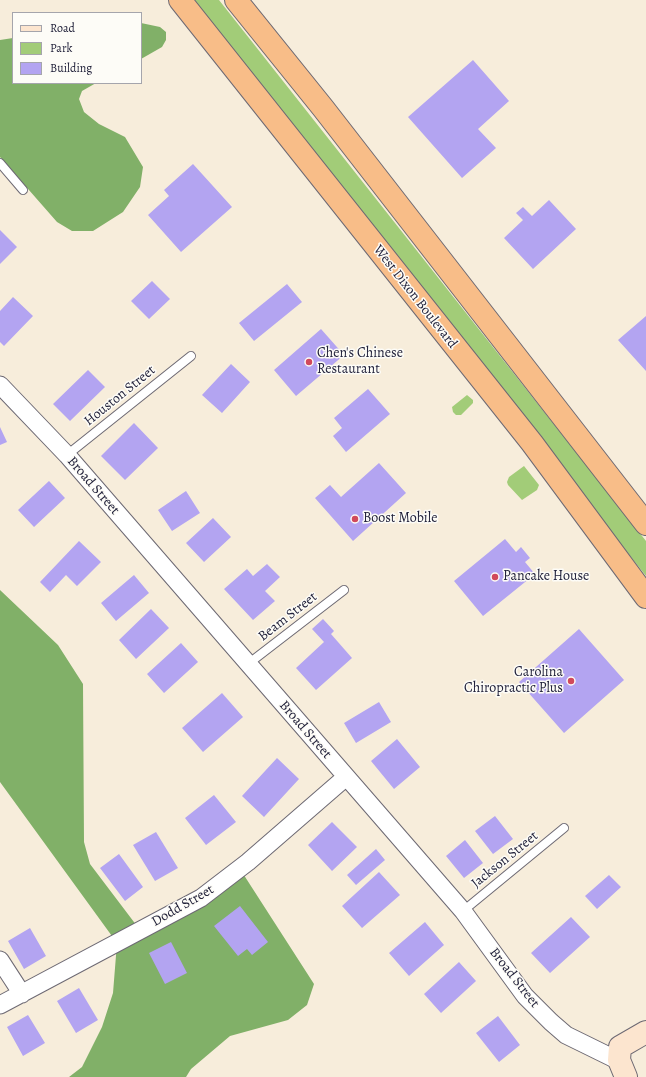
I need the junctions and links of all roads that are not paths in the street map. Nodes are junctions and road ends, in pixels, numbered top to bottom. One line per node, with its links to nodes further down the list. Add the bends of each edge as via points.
1 (180, 0): 10 (highway, West Dixon Boulevard, via 532,443)
2 (236, 0): 8 (highway, via 328,114)
3 (0, 163): 4 (lane)
4 (23, 190)
5 (190, 356): 7 (lane, Houston Street)
6 (0, 384): 7 (street, Broad Street)
7 (66, 455): 11 (street, Broad Street)
8 (646, 524)
9 (344, 590): 11 (lane, Beam Street)
10 (646, 597)
11 (248, 664): 12 (street, Broad Street)
12 (346, 777): 14 (street, Broad Street); 16 (street, Dodd Street, via 248,862 201,898)
13 (564, 828): 14 (lane, Jackson Street)
14 (463, 911): 19 (street, Broad Street, via 525,996 551,1022)
15 (0, 960): 16 (street)
16 (22, 994): 17 (street, Dodd Street)
17 (0, 1005)
18 (646, 1032): 19 (street, via 621,1045 618,1052)
19 (623, 1069)

